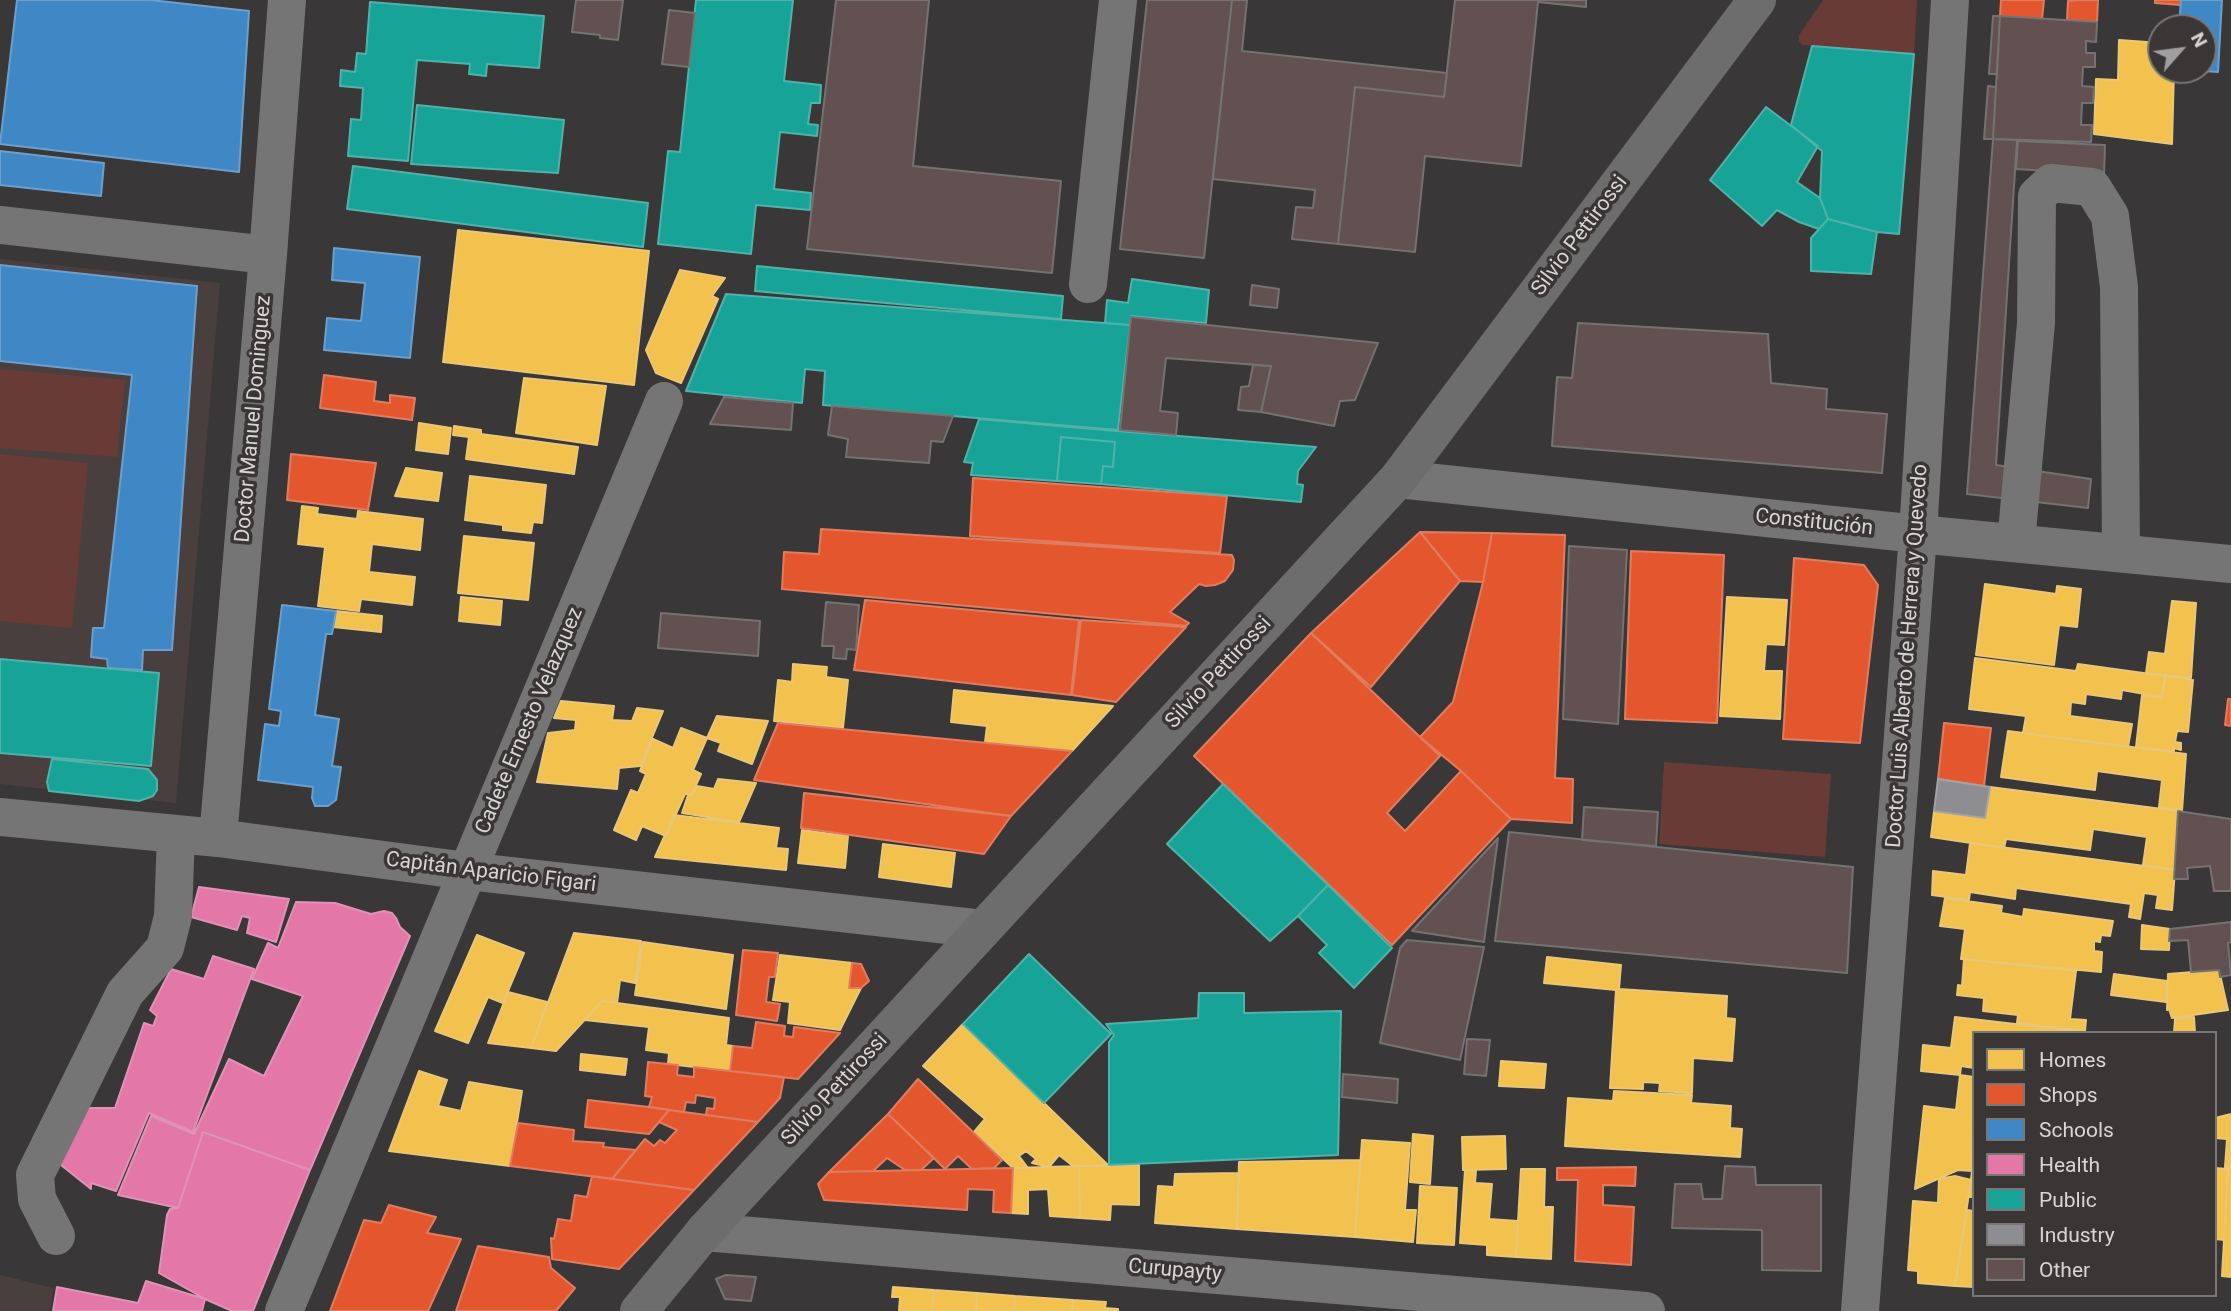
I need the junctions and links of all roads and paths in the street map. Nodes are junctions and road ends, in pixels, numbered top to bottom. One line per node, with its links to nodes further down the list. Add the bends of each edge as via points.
1 (287, 0): 6 (street, Doctor Manuel Dominguez)
2 (1118, 0): 7 (street)
3 (1757, 0): 9 (main road, Silvio Pettirossi)
4 (1950, 0): 10 (street, Doctor Luis Alberto de Herrera y Quevedo)
5 (0, 225): 6 (street)
6 (268, 255): 16 (street, Doctor Manuel Dominguez)
7 (1088, 284)
8 (664, 401): 17 (street, Cadete Ernesto Velazquez)
9 (1398, 479): 10 (street, Constitución); 18 (main road, Silvio Pettirossi)
10 (1918, 534): 11 (street, Constitución); 24 (street, Doctor Luis Alberto de Herrera y Quevedo)
11 (2016, 543): 12 (street, Constitución); 12 (street, via 2036,323 2037,196 2051,183 2092,187 2110,216 2119,287)
12 (2120, 553): 13 (street, Constitución)
13 (2231, 564)
14 (0, 817): 15 (street, Capitán Aparicio Figari)
15 (176, 834): 16 (street, Capitán Aparicio Figari); 20 (street, via 173,916 165,948 125,993 35,1175 37,1199)
16 (218, 838): 17 (street, Capitán Aparicio Figari)
17 (467, 871): 18 (street, Capitán Aparicio Figari); 21 (street, Cadete Ernesto Velazquez)
18 (983, 929): 19 (main road, Silvio Pettirossi)
19 (704, 1232): 22 (main road, Silvio Pettirossi); 23 (street, Curupayty)
20 (56, 1236)
21 (284, 1311)
22 (639, 1311)
23 (1646, 1311)
24 (1860, 1311)

